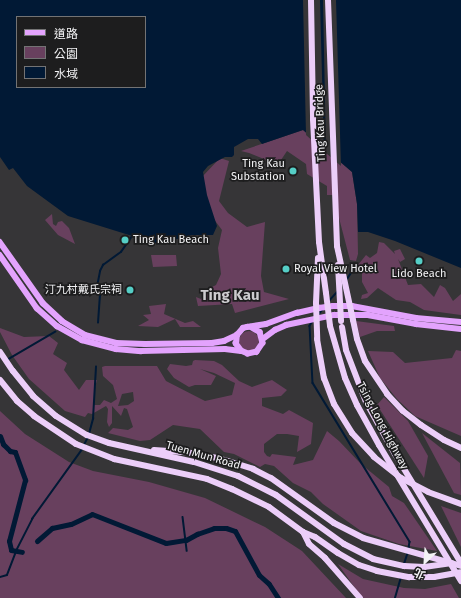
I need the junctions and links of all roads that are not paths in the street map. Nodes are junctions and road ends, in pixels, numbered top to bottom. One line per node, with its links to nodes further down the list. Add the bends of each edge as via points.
1 (311, 0): 4 (highway, Ting Kau Bridge)
2 (328, 0): 5 (highway, Ting Kau Bridge)
3 (0, 242): 10 (main road, via 43,303 62,321 85,335 116,343 145,344 212,343)
4 (319, 242): 17 (highway, bridge, via 317,339 324,378 338,411 357,440 386,468 423,490); 21 (highway, Tsing Long Highway, bridge, via 330,326 345,378 384,455)
5 (337, 246): 15 (highway, bridge, via 357,339 365,361 379,384 403,411 435,434); 19 (highway, Tsing Long Highway, bridge, via 343,331 346,350 359,386 395,454)
6 (0, 255): 12 (main road, via 42,313 57,326 82,340 116,349 141,351)
7 (461, 322): 8 (main road, bridge, via 416,318 352,306 334,306 297,313)
8 (251, 327): 10 (main road, via 243,328); 11 (main road, via 260,332)
9 (461, 329): 11 (main road, bridge, via 368,315 334,315 275,330)
10 (237, 335): 12 (main road, via 236,344)
11 (263, 339): 12 (main road, via 262,346 257,352 248,354)
12 (241, 351)
13 (0, 352): 16 (highway, via 33,396 61,420 97,439)
14 (0, 380): 18 (highway, Tuen Mun Road, via 17,401 34,416 76,444 114,459 199,477 225,486 269,507)
15 (461, 448)
16 (169, 453): 19 (highway, bridge, via 218,458 253,469 303,499 334,523 362,538); 19 (highway, Tuen Mun Road, bridge, via 228,472 264,489 361,554 382,562 402,566)
17 (461, 504)
18 (303, 532): 20 (highway, Tuen Mun Road, via 370,569 415,577); 22 (highway, via 309,544 325,558)
19 (460, 563)
20 (461, 572)
21 (461, 581)
22 (360, 598)

